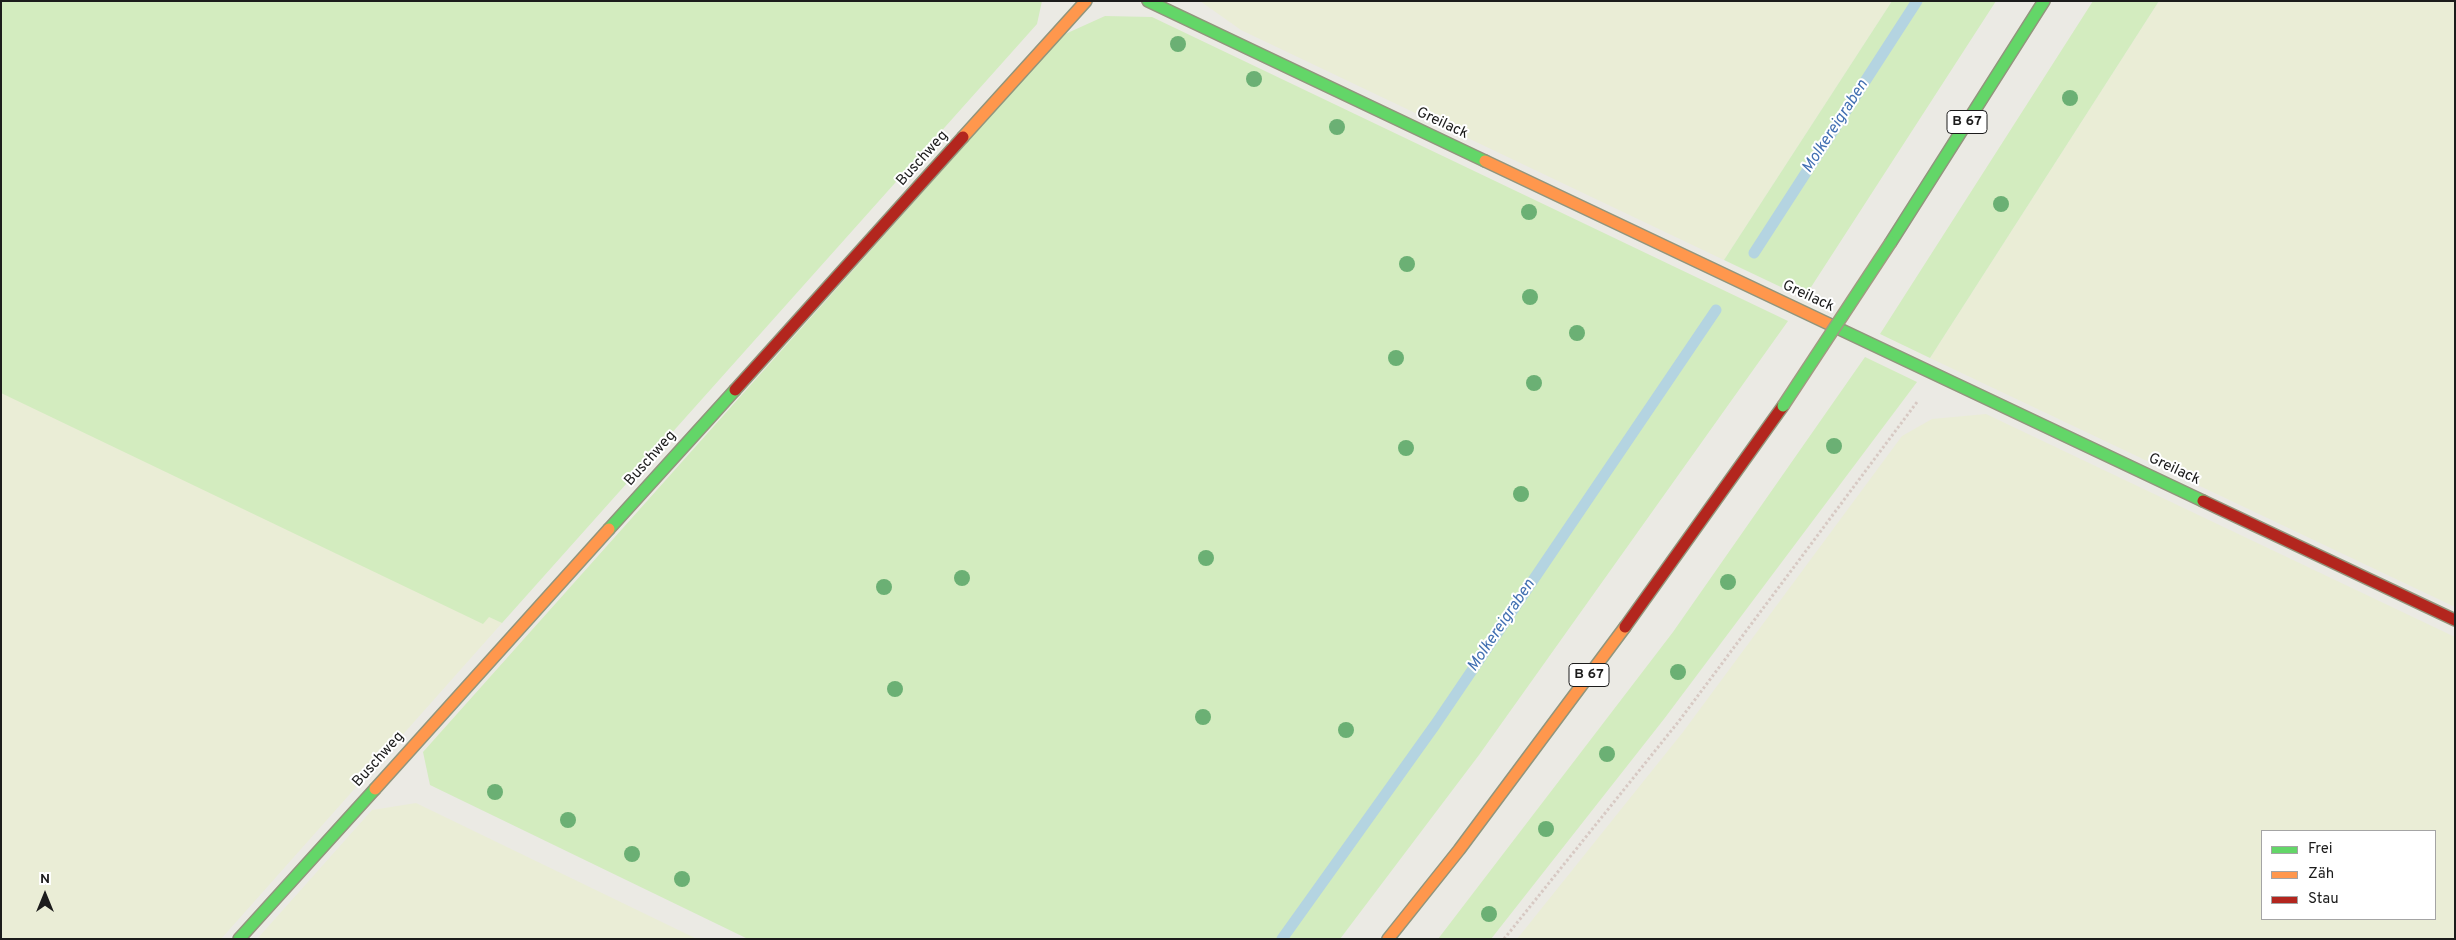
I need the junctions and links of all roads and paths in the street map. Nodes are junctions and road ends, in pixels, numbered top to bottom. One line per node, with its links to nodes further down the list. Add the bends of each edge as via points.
1 (1086, 1): 6 (street, Buschweg)
2 (1148, 1): 4 (street, Greilack)
3 (2044, 1): 7 (street, B 67, bridge, via 1783,406 1676,558 1459,850)
4 (1938, 374): 5 (street, Greilack); 8 (path, via 1679,721)
5 (2455, 620)
6 (239, 939)
7 (1388, 939)
8 (1504, 939)

